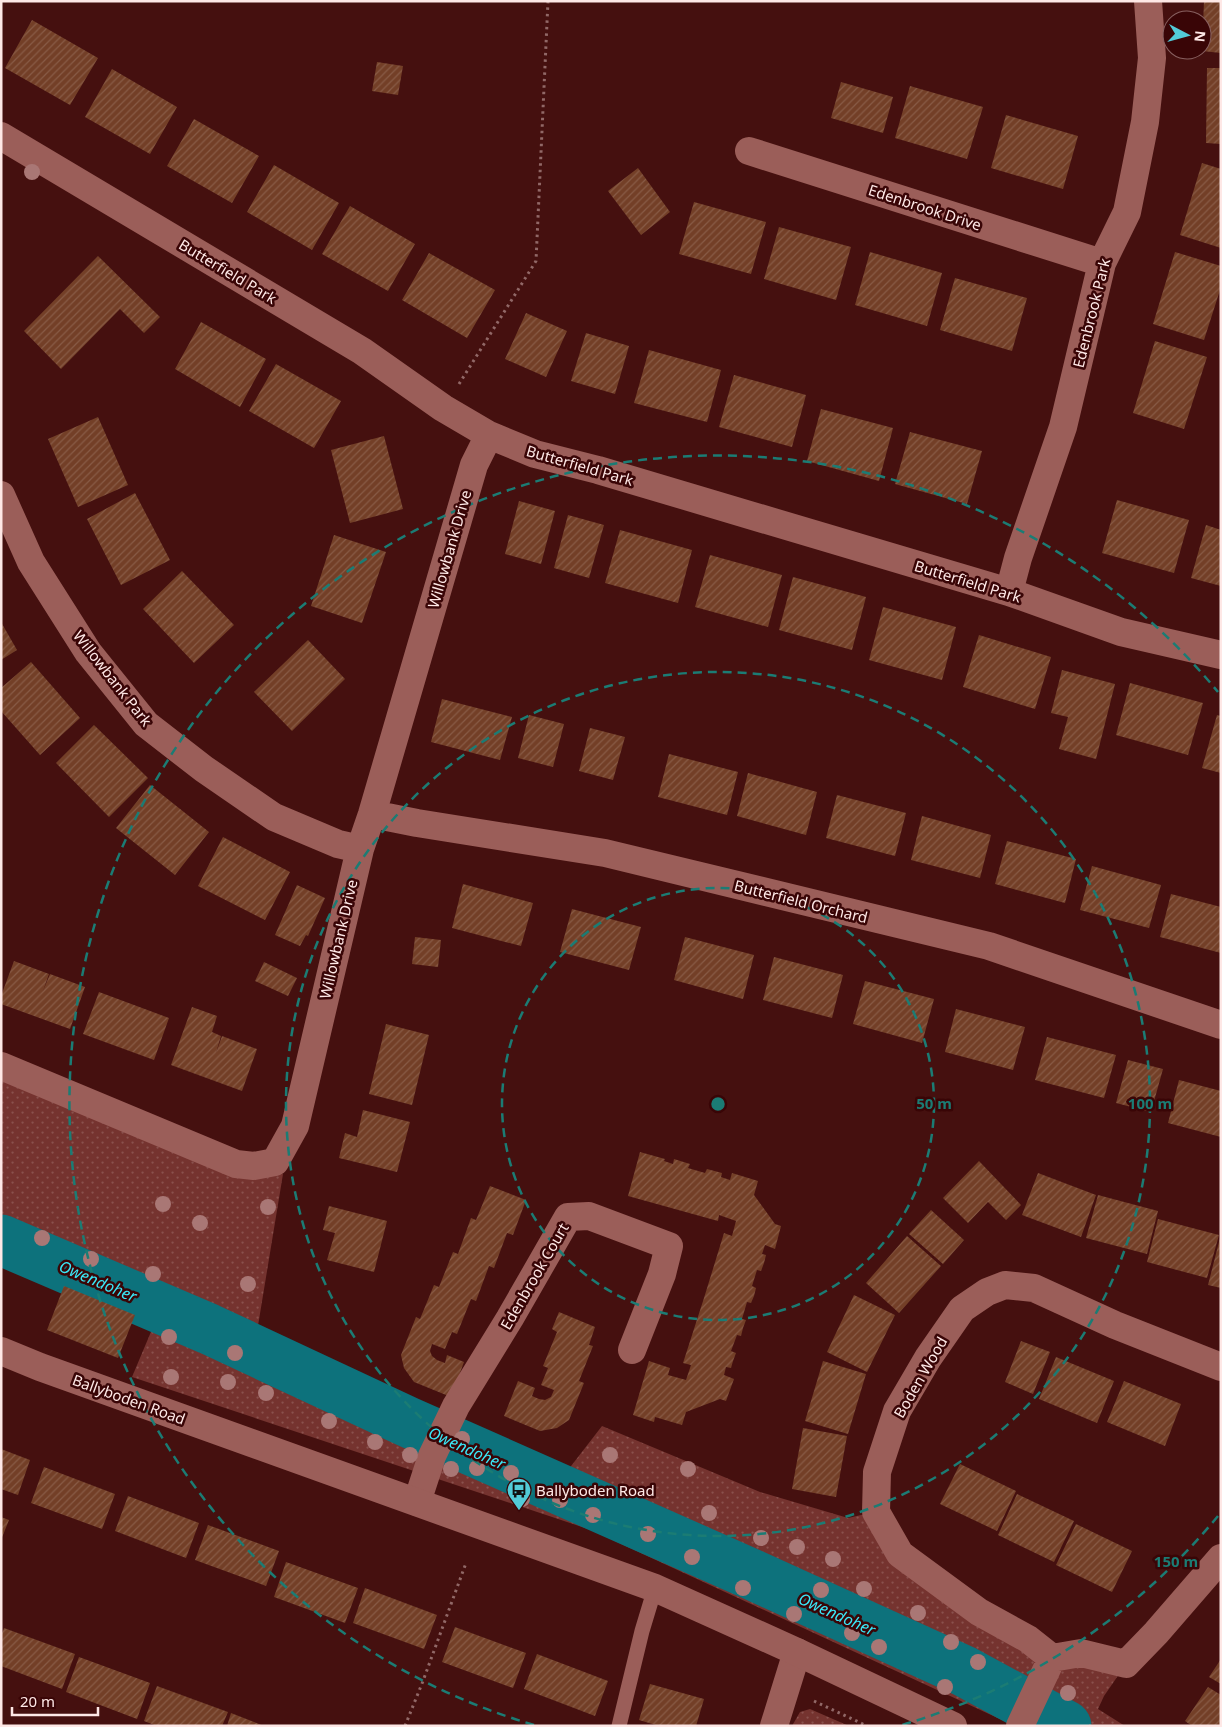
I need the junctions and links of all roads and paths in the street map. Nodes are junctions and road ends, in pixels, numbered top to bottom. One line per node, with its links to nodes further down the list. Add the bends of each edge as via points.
1 (548, 1): 6 (path, via 536,260)
2 (1148, 1): 5 (street, Edenbrook Park, via 1152,58 1145,122 1127,212)
3 (1, 136): 7 (street, Butterfield Park, via 362,351 443,408)
4 (749, 151): 5 (street, Edenbrook Drive)
5 (1102, 263): 9 (street, Edenbrook Park, via 1063,427)
6 (457, 387)
7 (490, 435): 9 (street, Butterfield Park, via 535,454); 11 (street, Willowbank Drive, via 474,465)
8 (1, 495): 12 (street, Willowbank Park, via 41,578 88,652 146,724 274,817 331,842)
9 (1009, 592): 10 (street, Butterfield Park, via 1121,632)
10 (1221, 655)
11 (372, 814): 12 (street, Willowbank Drive); 13 (street, Butterfield Orchard, via 606,853 989,946)
12 (360, 849): 14 (street, Willowbank Drive, via 295,1126 275,1162 254,1166 236,1164)
13 (1221, 1025)
14 (1, 1066)
15 (632, 1350): 18 (street, Edenbrook Court, via 662,1274 669,1246 589,1216 568,1217 456,1406 432,1456)
16 (1, 1351): 18 (street, Ballyboden Road)
17 (1221, 1368): 23 (street, Boden Wood, via 1034,1288 1005,1285 962,1309 897,1411 877,1472 876,1512 900,1554 979,1612 1028,1639)
18 (416, 1502): 21 (street, Ballyboden Road)
19 (1221, 1558): 23 (street, via 1126,1664 1081,1653)
20 (466, 1563): 26 (path)
21 (655, 1588): 22 (street, Ballyboden Road); 27 (lane)
22 (797, 1652): 28 (street); 30 (street, Ballyboden Road)
23 (1052, 1658): 25 (street)
24 (814, 1701): 29 (path)
25 (1022, 1722)
26 (405, 1726)
27 (619, 1726)
28 (774, 1726)
29 (867, 1726)
30 (953, 1726)

